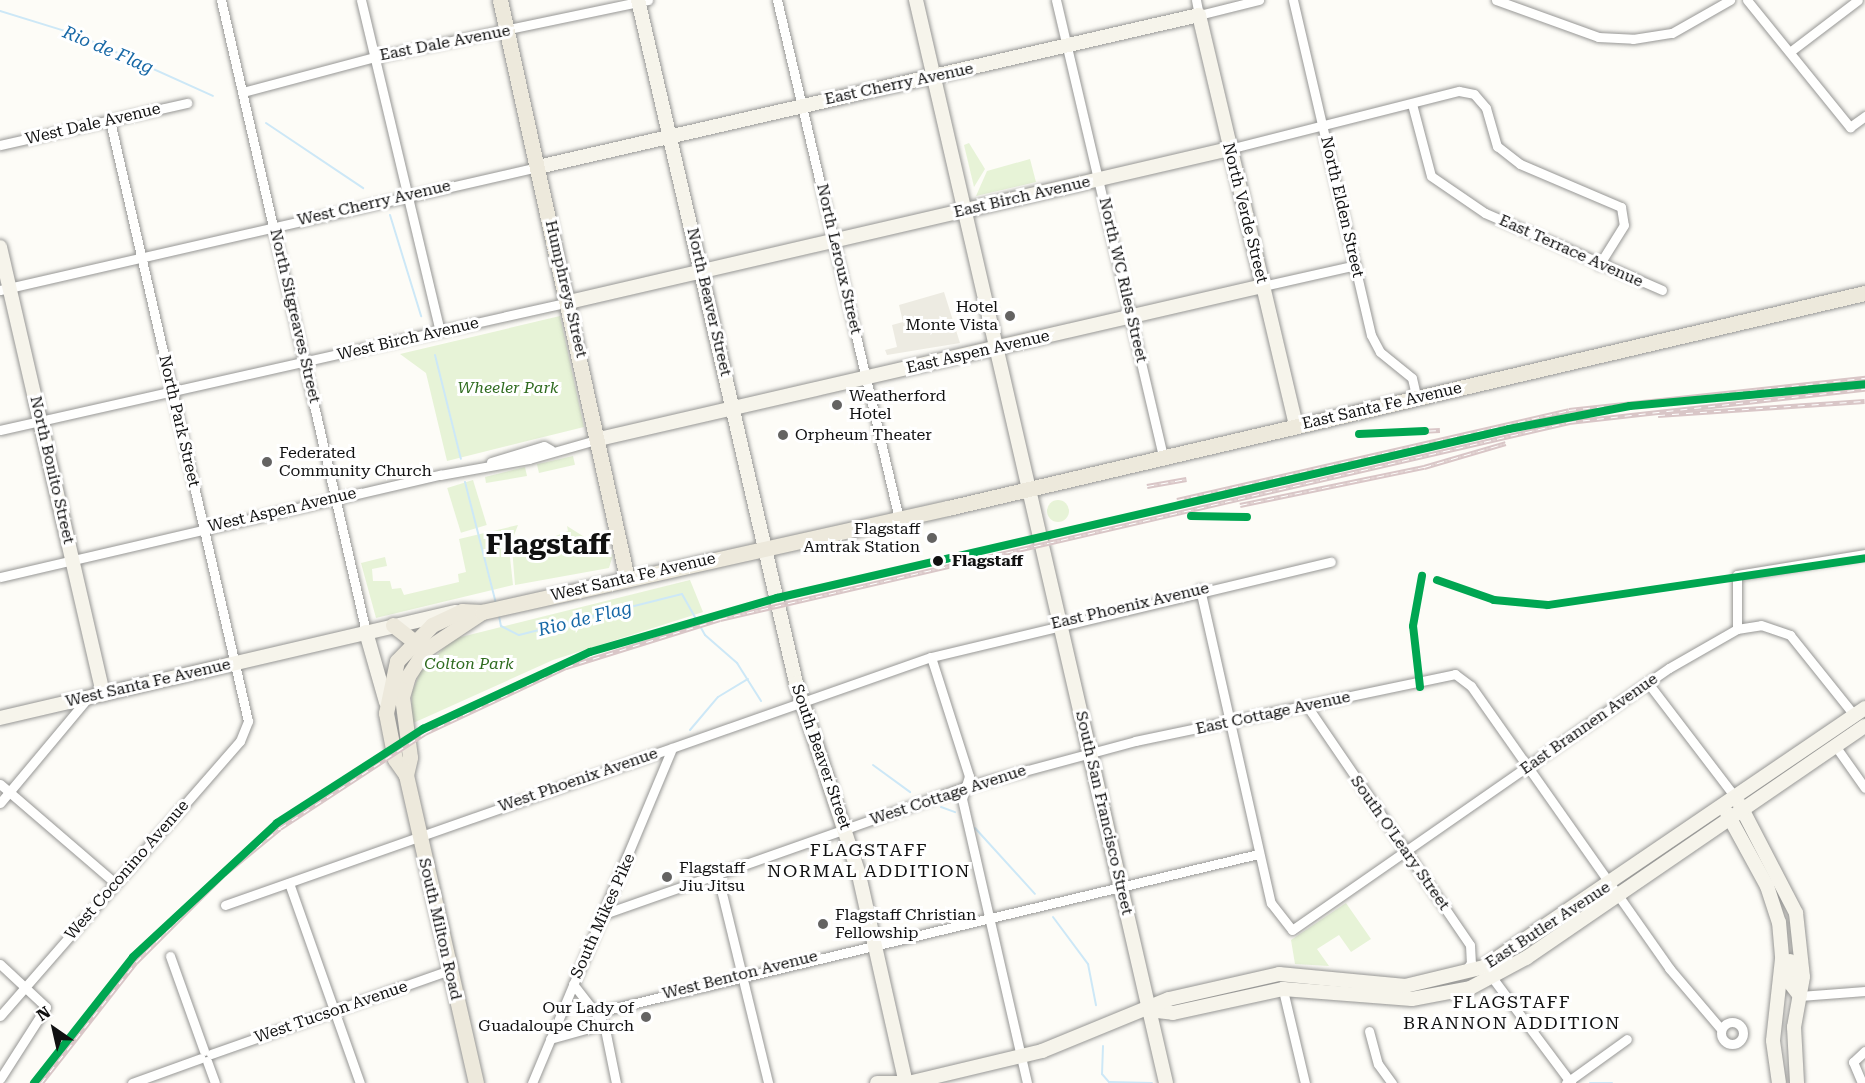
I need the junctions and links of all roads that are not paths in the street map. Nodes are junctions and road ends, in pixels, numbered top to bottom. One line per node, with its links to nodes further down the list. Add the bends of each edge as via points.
1 (221, 0): 22 (street, North Sitgreaves Street)
2 (361, 0): 20 (street)
3 (500, 0): 17 (main road, Humphreys Street)
4 (777, 0): 25 (street, North Leroux Street)
5 (916, 0): 21 (street, South San Francisco Street)
6 (1056, 0): 18 (street, North WC Riles Street)
7 (1196, 0): 16 (street, North Verde Street)
8 (1259, 0): 16 (street, East Cherry Avenue)
9 (1293, 0): 28 (street, North Elden Street)
10 (1496, 0): 15 (street)
11 (1730, 0): 15 (street, via 1672,33 1633,39 1598,38)
12 (1747, 0): 19 (street)
13 (1858, 0): 19 (street)
14 (642, 1): 17 (street, East Dale Avenue); 29 (street, North Beaver Street)
15 (1511, 2)
16 (1199, 15): 18 (street, East Cherry Avenue); 31 (street, North Verde Street)
17 (507, 31): 20 (street, East Dale Avenue); 32 (main road, Humphreys Street)
18 (1068, 46): 21 (street, East Cherry Avenue); 33 (street, North WC Riles Street)
19 (1791, 51): 26 (street, via 1850,127)
20 (375, 57): 22 (street, East Dale Avenue); 34 (street)
21 (936, 77): 25 (street, East Cherry Avenue); 35 (street, South San Francisco Street)
22 (243, 92): 36 (street, North Sitgreaves Street)
23 (187, 103): 27 (street, West Dale Avenue)
24 (1412, 104): 28 (street, East Birch Avenue); 41 (street, East Terrace Avenue, via 1431,176 1485,213); 41 (street, East Birch Avenue, via 1459,92 1474,94 1486,108 1497,146 1520,164 1621,207 1624,225)
25 (803, 106): 29 (street, East Cherry Avenue); 37 (street, North Leroux Street)
26 (1865, 116)
27 (110, 121): 30 (street, West Dale Avenue); 39 (street, North Park Street)
28 (1324, 128): 31 (street, East Birch Avenue); 40 (street, North Elden Street)
29 (669, 137): 32 (street, East Cherry Avenue); 42 (street, North Beaver Street)
30 (0, 145)
31 (1229, 149): 33 (street, East Birch Avenue); 43 (street, North Verde Street)
32 (538, 167): 34 (street, West Cherry Avenue); 47 (main road, Humphreys Street)
33 (1099, 179): 35 (street, East Birch Avenue); 48 (street, North WC Riles Street)
34 (406, 195): 36 (street, West Cherry Avenue); 49 (street)
35 (967, 210): 37 (street, East Birch Avenue); 50 (street, South San Francisco Street)
36 (273, 226): 39 (street, West Cherry Avenue); 51 (street, North Sitgreaves Street)
37 (835, 240): 42 (street, East Birch Avenue); 52 (street, North Leroux Street)
38 (0, 247): 44 (street, North Bonito Street)
39 (140, 257): 44 (street, West Cherry Avenue); 53 (street, North Park Street)
40 (1356, 265): 43 (street, East Aspen Avenue); 54 (street, North Elden Street, via 1376,346 1412,378)
41 (1599, 265): 45 (street, East Terrace Avenue)
42 (702, 271): 47 (street, East Birch Avenue); 55 (street, North Beaver Street)
43 (1263, 286): 48 (street, East Aspen Avenue); 57 (street, North Verde Street)
44 (5, 289): 56 (street, North Bonito Street)
45 (1662, 290)
46 (1865, 293): 54 (main road, East Santa Fe Avenue)
47 (569, 302): 49 (street, West Birch Avenue); 59 (main road, Humphreys Street)
48 (1130, 317): 50 (street, East Aspen Avenue); 60 (street, North WC Riles Street)
49 (440, 331): 51 (street, West Birch Avenue)
50 (999, 347): 52 (street, East Aspen Avenue); 61 (street, South San Francisco Street)
51 (307, 362): 53 (street, West Birch Avenue); 62 (street, North Sitgreaves Street)
52 (867, 377): 55 (street, East Aspen Avenue); 63 (street, North Leroux Street)
53 (174, 392): 56 (street, West Birch Avenue); 64 (street, North Park Street)
54 (1417, 399): 57 (main road, East Santa Fe Avenue)
55 (735, 408): 59 (street, East Aspen Avenue); 65 (street, North Beaver Street)
56 (40, 420): 58 (street, West Birch Avenue); 67 (street, North Bonito Street)
57 (1296, 426): 60 (main road, East Santa Fe Avenue)
58 (0, 430)
59 (599, 439): 62 (street, West Aspen Avenue, via 551,450 544,446 483,465); 70 (main road, Humphreys Street, via 602,475)
60 (1163, 456): 61 (main road, East Santa Fe Avenue)
61 (1030, 488): 63 (main road, East Santa Fe Avenue); 75 (street, South San Francisco Street)
62 (336, 498): 64 (street, West Aspen Avenue); 78 (street, North Sitgreaves Street)
63 (899, 519): 65 (main road, West Santa Fe Avenue)
64 (203, 528): 67 (street, West Aspen Avenue); 82 (street, North Park Street)
65 (764, 548): 70 (main road, West Santa Fe Avenue); 72 (street, North Beaver Street)
66 (1865, 554): 77 (street, via 1737,575)
67 (72, 561): 69 (street, West Aspen Avenue); 84 (street, North Bonito Street)
68 (1331, 562): 71 (street, East Phoenix Avenue)
69 (0, 577)
70 (627, 578): 74 (main road, West Santa Fe Avenue)
71 (1200, 589): 75 (street, East Phoenix Avenue); 92 (street)
72 (778, 605): 86 (street, South Beaver Street)
73 (462, 611): 74 (main road, West Santa Fe Avenue); 76 (street, West Santa Fe Avenue); 79 (main road, South Milton Road)
74 (482, 612): 80 (main road)
75 (1062, 622): 81 (street, East Phoenix Avenue); 96 (street, South San Francisco Street)
76 (393, 625): 78 (street, West Santa Fe Avenue); 79 (main road)
77 (1737, 629): 83 (street, East Brannen Avenue); 89 (street, via 1761,626 1790,635)
78 (366, 632): 82 (street, West Santa Fe Avenue); 87 (street)
79 (413, 640): 80 (main road); 87 (main road, South Milton Road, via 397,661)
80 (425, 650): 98 (main road, South Milton Road, via 402,697 410,757)
81 (931, 657): 86 (street, West Phoenix Avenue); 100 (street, via 969,776)
82 (233, 663): 84 (street, West Santa Fe Avenue); 91 (street, North Park Street)
83 (1648, 683): 97 (street, East Brannen Avenue); 103 (street)
84 (103, 694): 85 (street, West Santa Fe Avenue)
85 (88, 698): 90 (street, West Santa Fe Avenue); 102 (street)
86 (801, 701): 95 (street, West Phoenix Avenue); 108 (street, South Beaver Street)
87 (386, 702): 98 (main road, South Milton Road, via 395,759)
88 (1307, 706): 92 (street, East Cottage Avenue); 97 (street, East Cottage Avenue, via 1455,674 1471,686); 110 (street, South O'Leary Street)
89 (1860, 712): 103 (street, East Butler Avenue)
90 (0, 718)
91 (248, 721): 113 (street, West Coconino Avenue, via 240,741)
92 (1228, 721): 96 (street, East Cottage Avenue); 111 (street)
93 (1865, 726): 94 (street, East Butler Avenue)
94 (1836, 747): 101 (street); 106 (street, East Butler Avenue)
95 (672, 748): 109 (street, West Phoenix Avenue); 118 (street, South Mikes Pike)
96 (1090, 752): 100 (street, West Cottage Avenue); 115 (street, South San Francisco Street)
97 (1527, 768): 110 (street, East Brannen Avenue); 116 (street)
98 (406, 774): 109 (main road, South Milton Road)
99 (0, 784): 102 (street)
100 (965, 787): 108 (street, West Cottage Avenue); 119 (street, via 962,799)
101 (1865, 788)
102 (9, 792): 104 (street); 113 (street)
103 (1732, 795): 105 (street, East Butler Avenue); 106 (street)
104 (0, 803)
105 (1724, 807): 107 (street); 116 (street, East Butler Avenue)
106 (1743, 811): 107 (street, East Butler Avenue); 133 (street, via 1796,913)
107 (1731, 820): 116 (street, East Butler Avenue); 120 (street, via 1767,886)
108 (846, 829): 112 (street, West Cottage Avenue); 121 (street, South Beaver Street)
109 (418, 834): 114 (street, West Phoenix Avenue); 124 (main road, South Milton Road)
110 (1406, 850): 111 (street, East Brannen Avenue, via 1292,930 1271,903); 128 (street, South O'Leary Street, via 1470,945 1471,963)
111 (1258, 854): 115 (street, West Benton Avenue)
112 (717, 873): 118 (street, West Cottage Avenue); 126 (street)
113 (115, 883): 130 (street, West Coconino Avenue)
114 (289, 883): 117 (street, West Phoenix Avenue); 135 (street)
115 (1120, 888): 119 (street, West Benton Avenue); 134 (street, South San Francisco Street)
116 (1613, 890): 125 (street, East Butler Avenue); 139 (street, via 1694,1002)
117 (225, 905)
118 (604, 914): 129 (street, South Mikes Pike)
119 (988, 915): 121 (street, West Benton Avenue); 145 (street)
120 (1779, 922): 133 (street, via 1788,941 1790,983); 161 (street, via 1782,959 1773,1041)
121 (876, 942): 126 (street, West Benton Avenue); 156 (street, South Beaver Street)
122 (170, 956): 144 (street)
123 (0, 964): 130 (street)
124 (450, 970): 135 (street, West Tucson Avenue); 151 (main road, South Milton Road)
125 (1488, 973): 128 (street, East Butler Avenue); 131 (street, East Butler Avenue, via 1443,996 1412,999); 147 (street)
126 (743, 974): 136 (street, West Benton Avenue); 154 (street)
127 (1279, 974): 128 (street, East Butler Avenue, via 1405,986); 131 (street); 134 (street, East Butler Avenue, via 1169,999)
128 (1454, 978)
129 (573, 984): 136 (street); 142 (street, South Mikes Pike)
130 (26, 986): 137 (street, West Coconino Avenue); 146 (street, via 46,1007)
131 (1283, 989): 134 (street, East Butler Avenue, via 1173,1013); 159 (street)
132 (1865, 992): 133 (street)
133 (1800, 996): 162 (street, via 1793,1058)
134 (1149, 1010): 145 (street, East Butler Avenue); 158 (street, South San Francisco Street)
135 (333, 1011): 144 (street, West Tucson Avenue); 150 (street)
136 (598, 1012): 138 (street)
137 (0, 1016)
138 (604, 1024): 142 (street); 153 (street)
139 (1721, 1029)
140 (1368, 1030): 160 (street, via 1378,1064)
141 (1627, 1039): 147 (street)
142 (550, 1040): 152 (street, South Mikes Pike)
143 (1865, 1051): 163 (street, via 1853,1062)
144 (206, 1056): 148 (street, West Tucson Avenue); 149 (street)
145 (1021, 1057): 156 (street, East Butler Avenue); 157 (street)
146 (0, 1079)
147 (1569, 1082)
148 (132, 1083)
149 (216, 1083)
150 (360, 1083)
151 (476, 1083)
152 (532, 1083)
153 (616, 1083)
154 (768, 1083)
155 (877, 1083): 156 (street, East Butler Avenue)
156 (907, 1083)
157 (1027, 1083)
158 (1166, 1083)
159 (1305, 1083)
160 (1392, 1083)
161 (1779, 1083)
162 (1797, 1083)
163 (1862, 1083)

